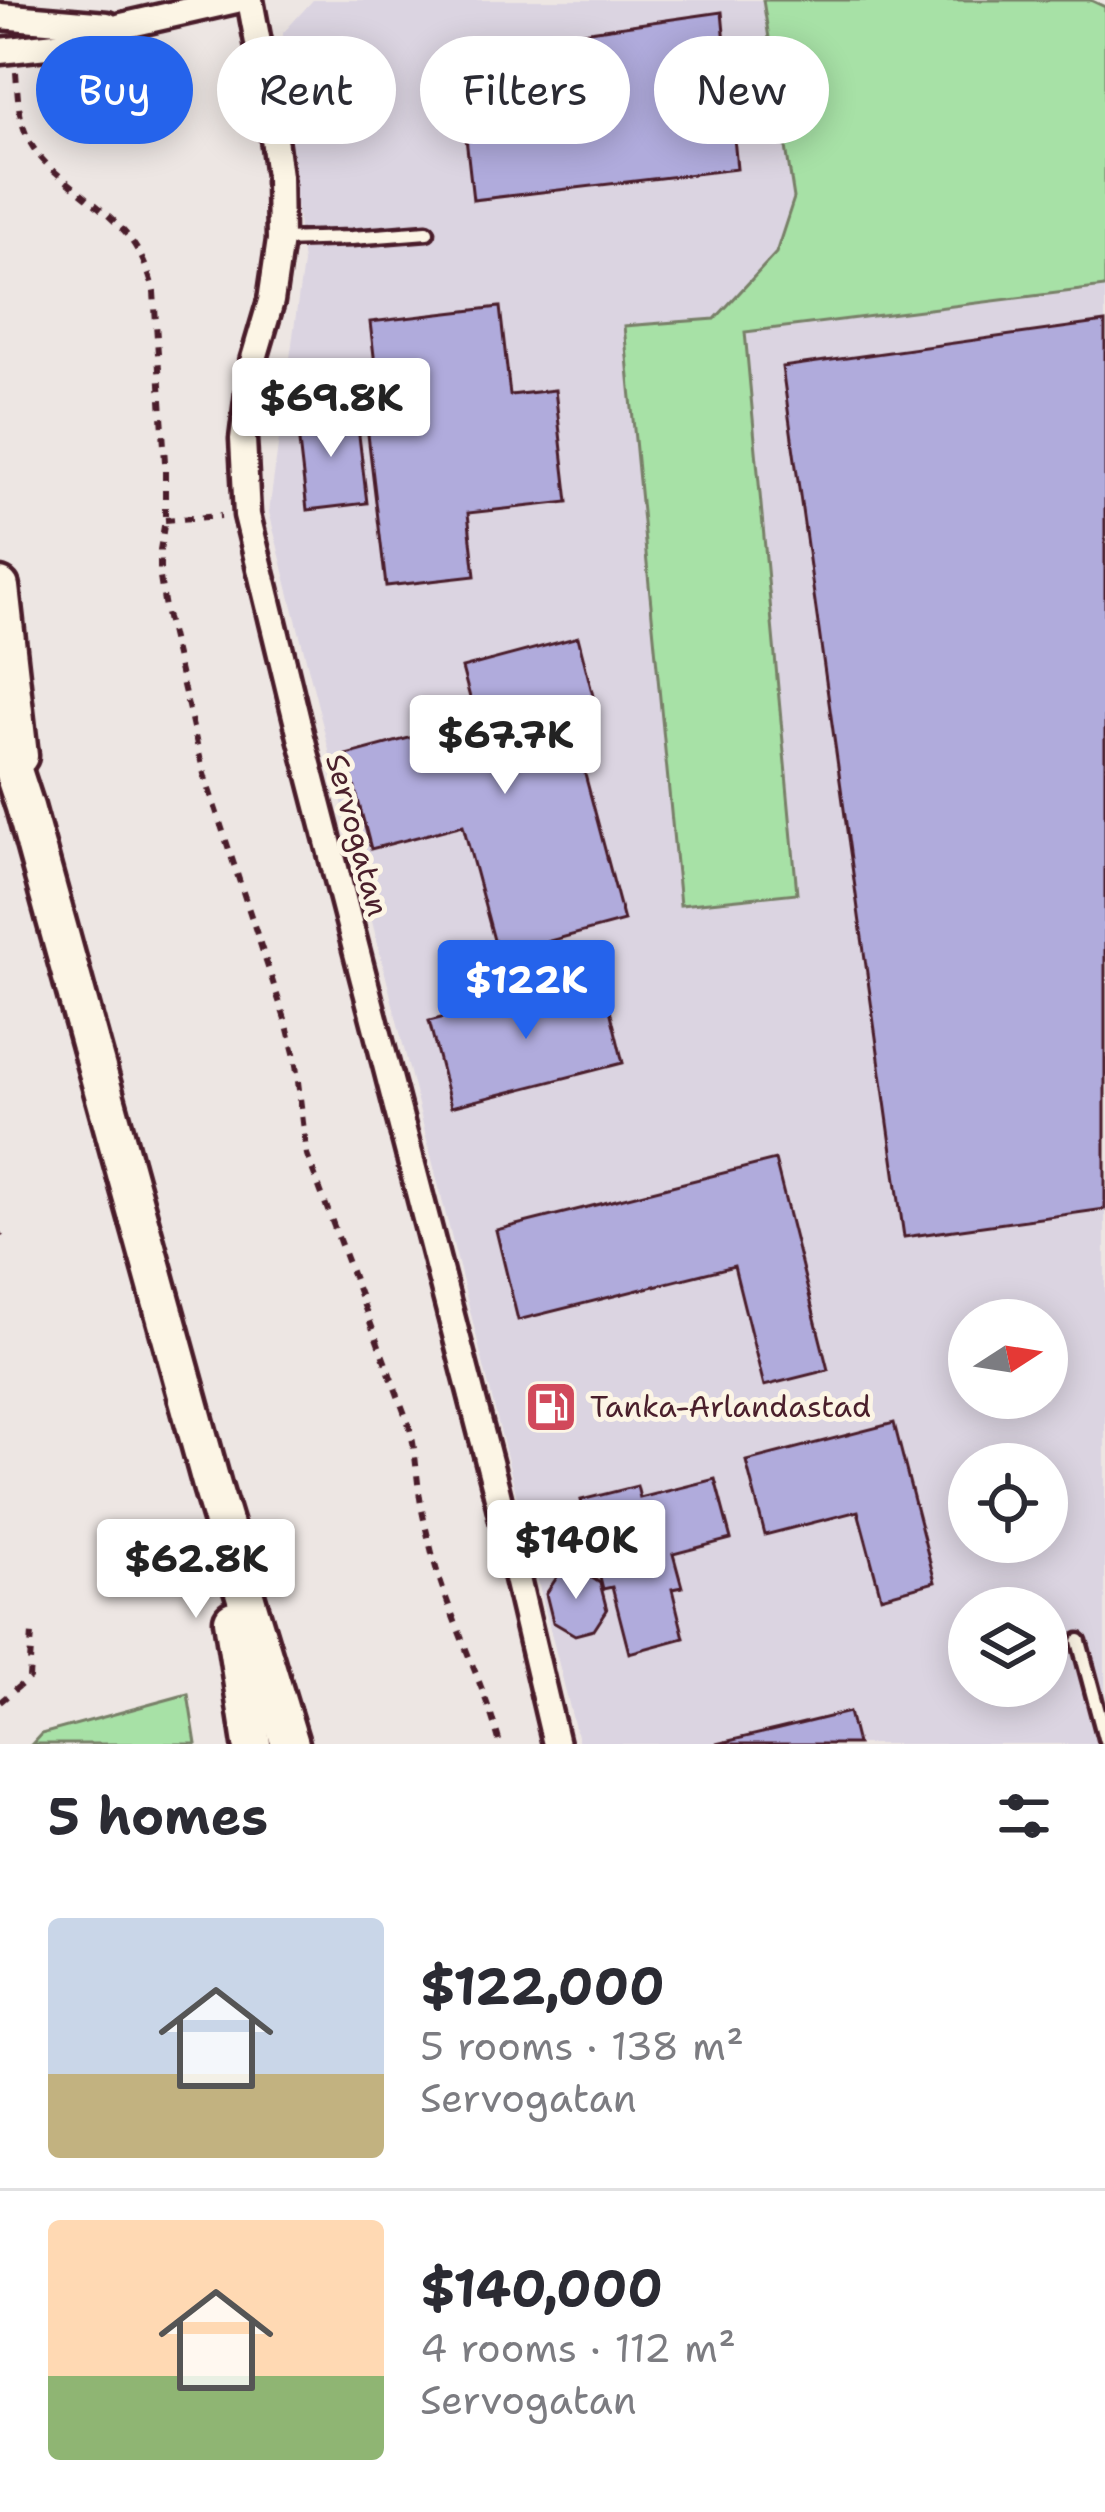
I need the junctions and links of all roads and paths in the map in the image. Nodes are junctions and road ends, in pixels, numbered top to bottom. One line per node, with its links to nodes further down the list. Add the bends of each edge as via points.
1 (236, 0): 4 (street)
2 (250, 0): 7 (street, Servogatan, via 280,176)
3 (0, 16): 4 (street)
4 (122, 26): 5 (street)
5 (7, 51): 9 (path, via 30,142 117,223 148,266)
6 (428, 232): 7 (lane)
7 (280, 240): 8 (street, Servogatan, via 243,439)
8 (247, 515): 9 (path); 21 (street, Servogatan)
9 (165, 520): 20 (path, via 166,614 204,774 287,1025 308,1155 409,1425 436,1565)
10 (0, 587): 12 (main road)
11 (0, 731): 12 (main road)
12 (25, 807): 13 (main road)
13 (212, 1486): 18 (main road); 19 (main road)
14 (32, 1633): 16 (path, via 29,1678)
15 (1079, 1641): 17 (lane)
16 (0, 1702)
17 (1105, 1738)
18 (252, 1744)
19 (290, 1744)
20 (500, 1744)
21 (556, 1744)

